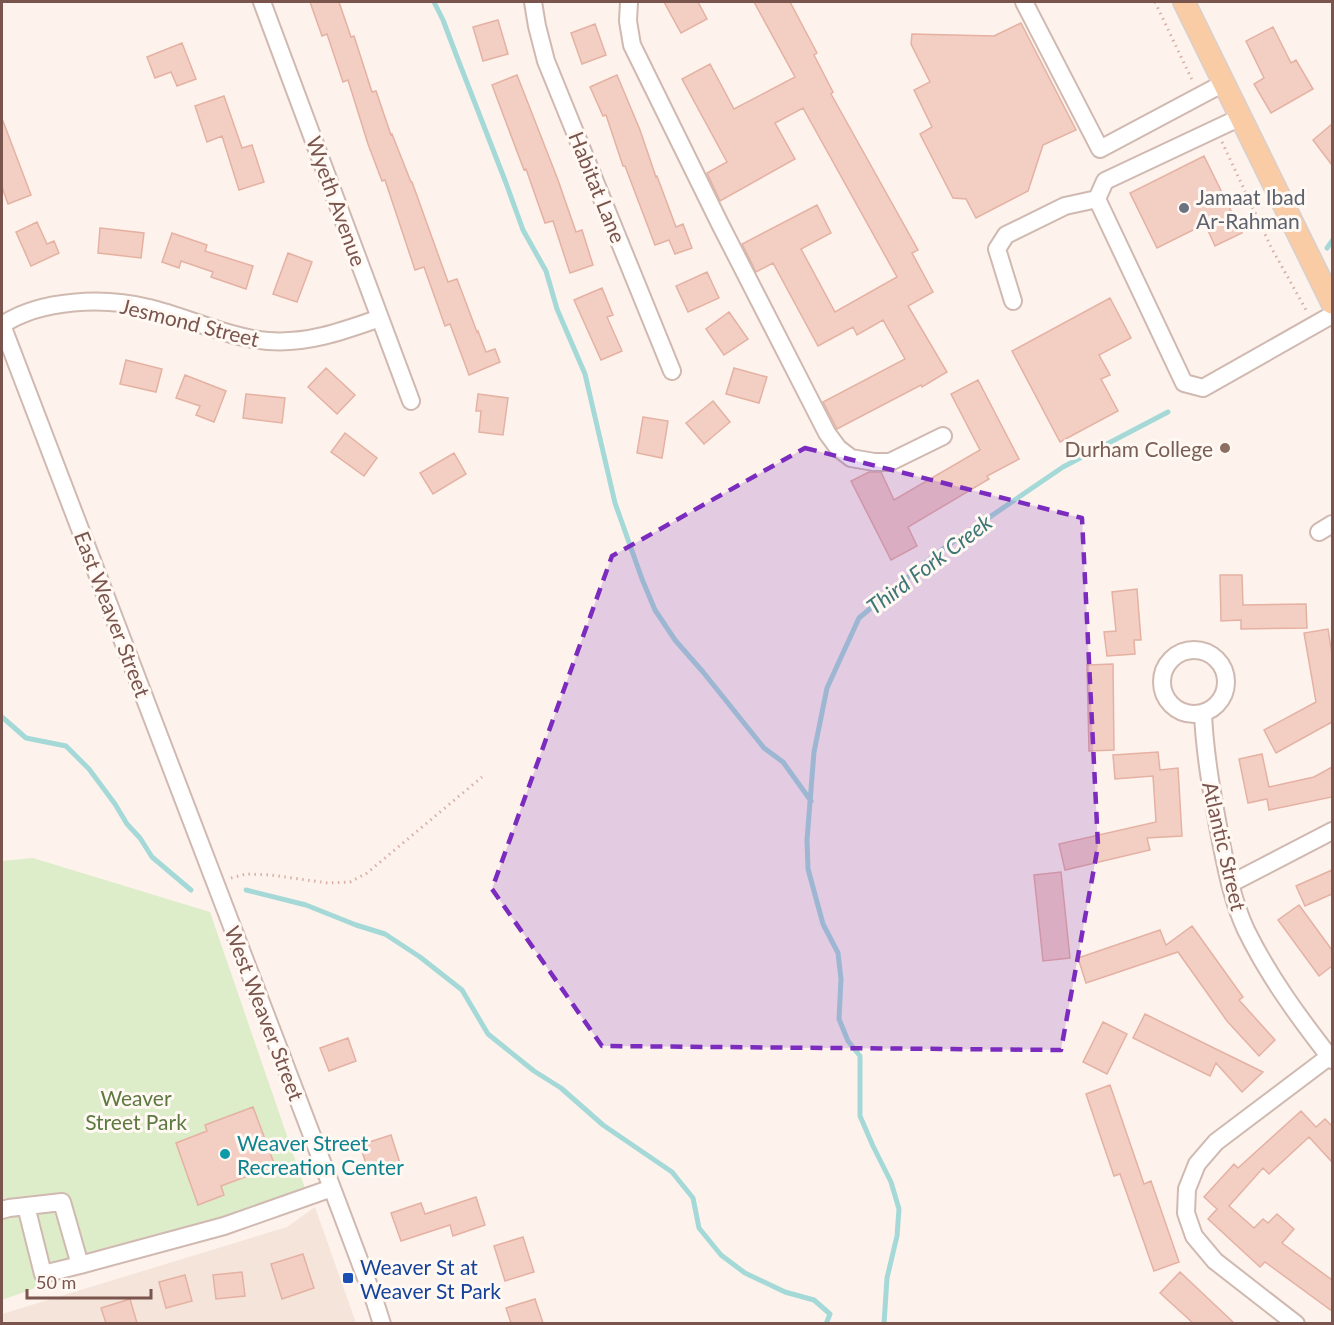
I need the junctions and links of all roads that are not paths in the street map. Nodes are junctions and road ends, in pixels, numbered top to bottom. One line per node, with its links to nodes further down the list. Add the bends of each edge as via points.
1 (262, 2): 13 (street, Wyeth Avenue)
2 (533, 2): 15 (street, Habitat Lane, via 546,61)
3 (629, 2): 17 (street, via 632,45 827,433 851,458 874,462 890,462)
4 (1024, 2): 6 (street, via 1100,149)
5 (1184, 2): 6 (main road)
6 (1224, 83): 7 (main road)
7 (1241, 117): 8 (street, via 1106,181); 9 (main road)
8 (1097, 199): 10 (street, via 1065,206 1006,235 997,249); 12 (street, via 1184,384 1203,388)
9 (1326, 273): 11 (main road)
10 (1014, 302)
11 (1332, 303)
12 (1332, 315)
13 (380, 318): 14 (street, Jesmond Street, via 343,331 289,342 241,336 148,308 104,303 41,308); 16 (street, Wyeth Avenue)
14 (2, 325): 21 (street, East Weaver Street)
15 (672, 370)
16 (411, 401)
17 (943, 436)
18 (1203, 714): 20 (street, Atlantic Street, via 1211,791)
19 (1332, 831): 20 (street)
20 (1230, 884): 22 (street, Atlantic Street, via 1260,957)
21 (224, 905): 23 (street, West Weaver Street)
22 (1331, 1058): 28 (street, via 1216,1142 1197,1164 1187,1189 1186,1213 1194,1236 1215,1261)
23 (332, 1188): 26 (street, via 224,1226); 27 (street, West Weaver Street)
24 (26, 1206): 25 (street); 26 (street, via 62,1202); 26 (street, via 43,1274)
25 (2, 1210)
26 (80, 1265)
27 (382, 1323)
28 (1296, 1323)

